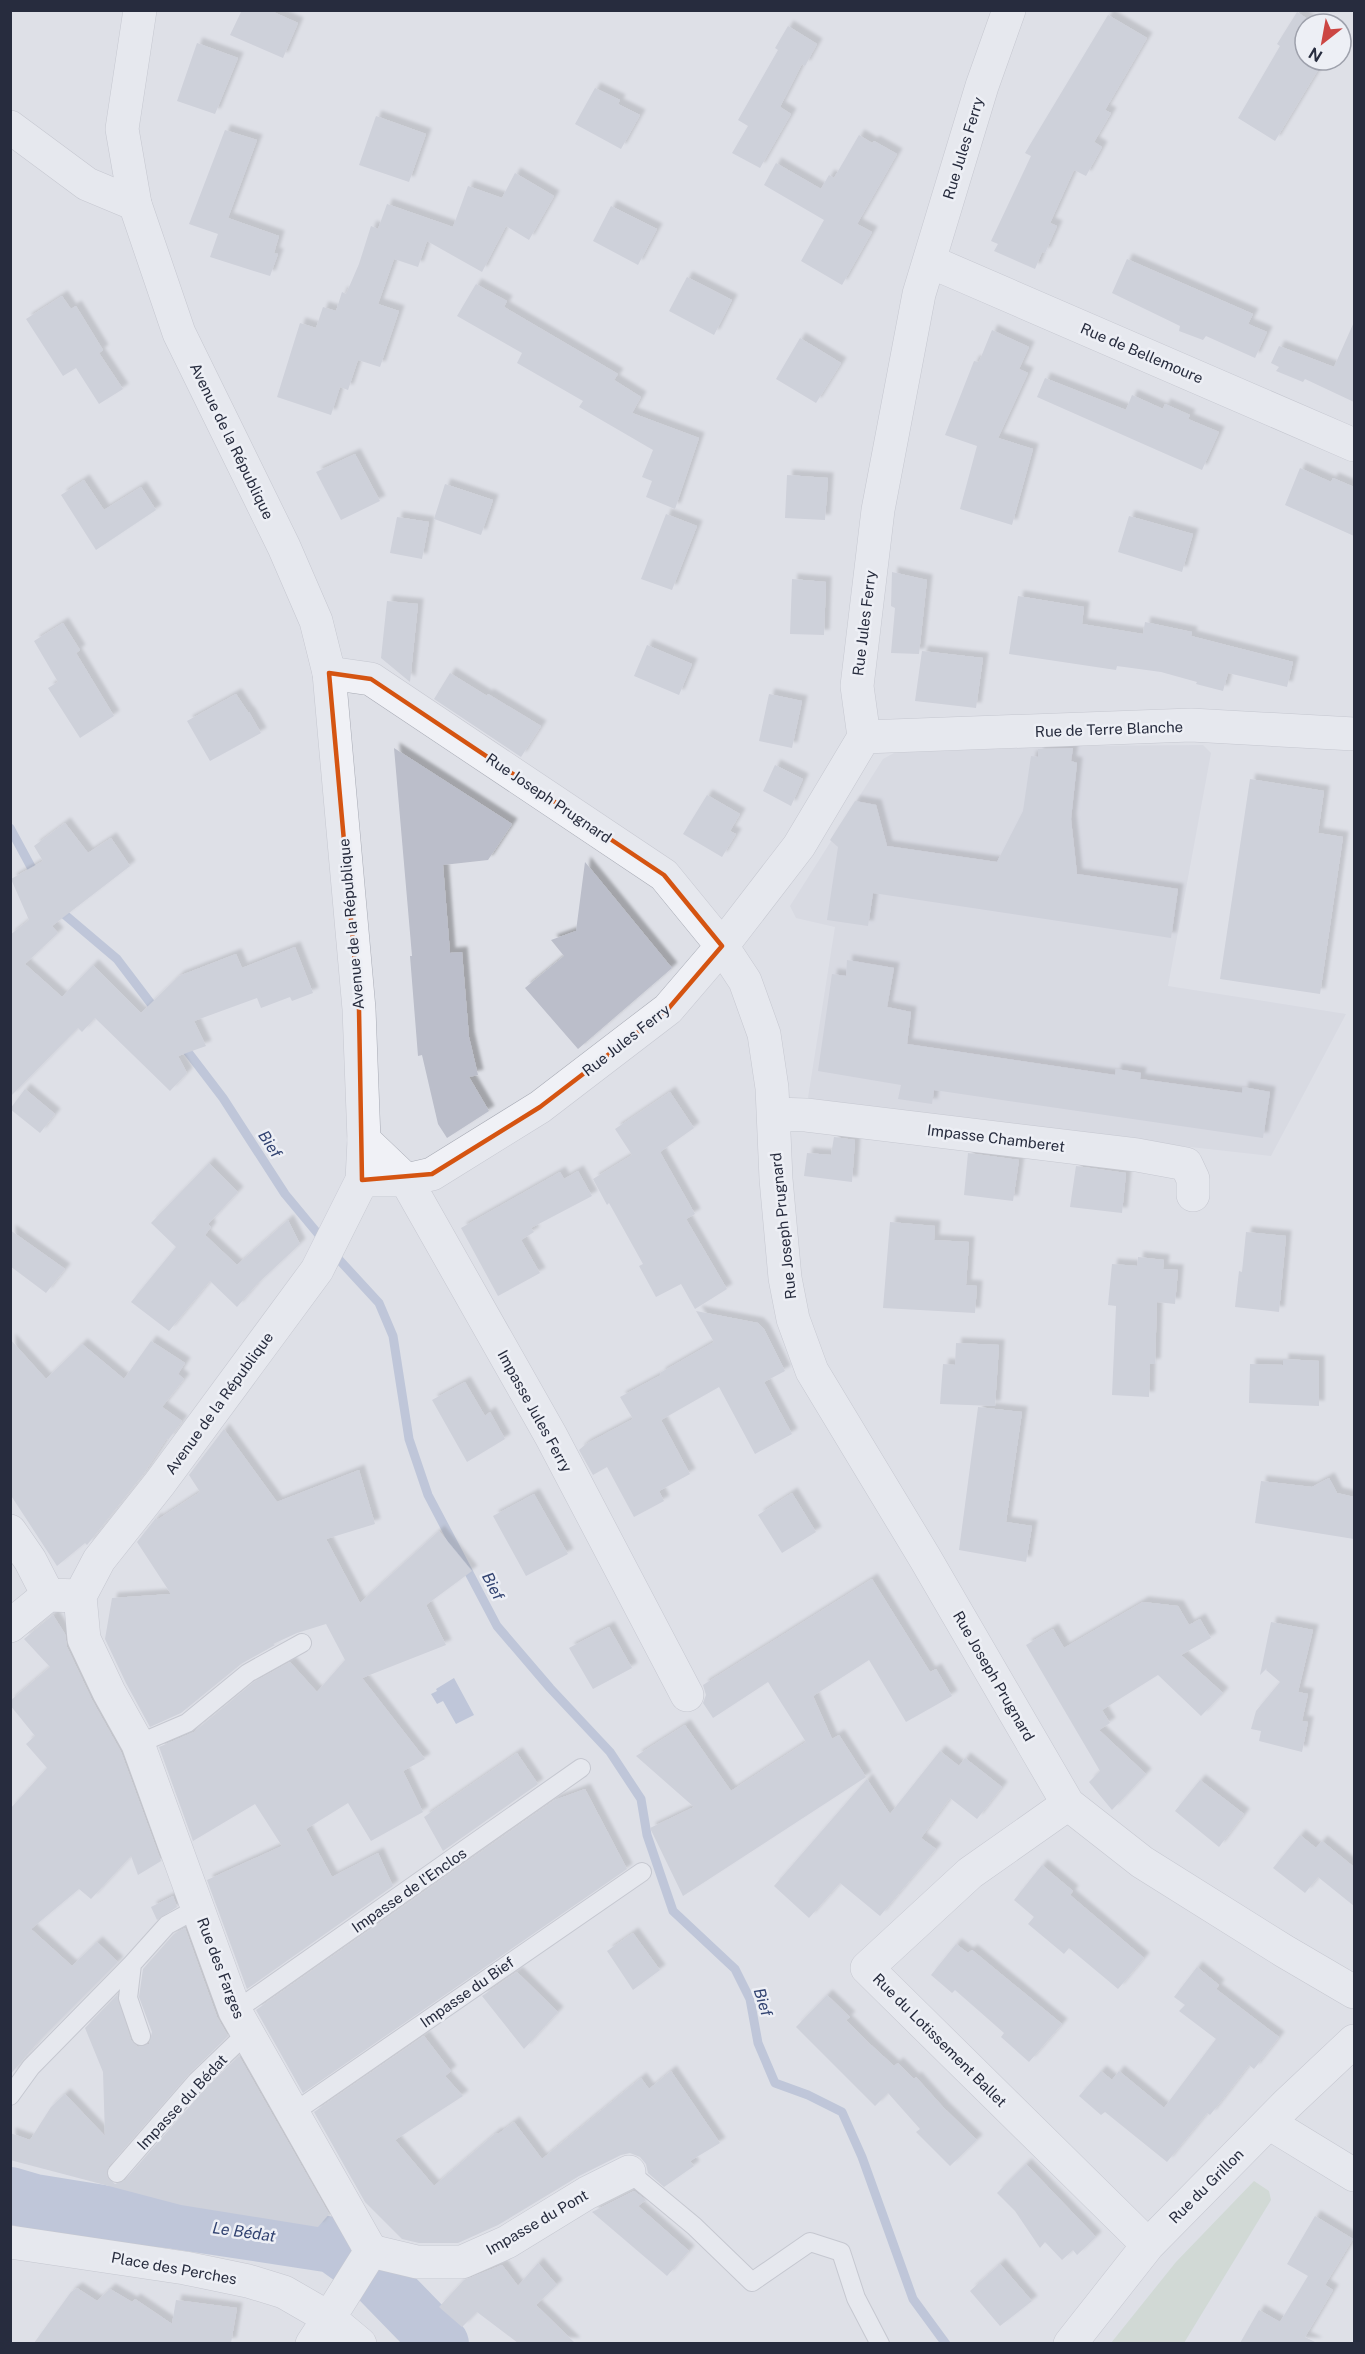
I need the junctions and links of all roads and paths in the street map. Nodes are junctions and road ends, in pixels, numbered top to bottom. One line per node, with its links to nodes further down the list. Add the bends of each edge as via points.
1 (141, 10): 4 (street, Avenue de la République, via 123,129)
2 (1009, 10): 5 (street, Rue Jules Ferry)
3 (10, 127): 4 (street, via 87,184)
4 (135, 204): 7 (street, Avenue de la République, via 179,333 316,621)
5 (929, 261): 6 (street, Rue de Bellemoure); 9 (street, Rue Jules Ferry, via 919,294 878,510 857,686)
6 (1354, 445)
7 (328, 673): 10 (street, Rue Joseph Prugnard, via 371,679 664,875); 12 (street, Avenue de la République, via 359,1009)
8 (1354, 734): 9 (street, Rue de Terre Blanche, via 1191,725)
9 (864, 737): 10 (street, Rue Jules Ferry, via 799,846)
10 (722, 946): 11 (street, Rue Joseph Prugnard, via 745,981 764,1034); 14 (street, Rue Jules Ferry, via 668,1009 540,1107 432,1174)
11 (774, 1114): 15 (street, Impasse Chamberet, via 1137,1155 1186,1164); 24 (street, Rue Joseph Prugnard, via 785,1278 793,1319 812,1371)
12 (364, 1140): 13 (street, Avenue de la République); 14 (street, Impasse Jules Ferry)
13 (362, 1180): 14 (street, Rue Jules Ferry); 18 (street, Avenue de la République, via 317,1270 99,1560)
14 (406, 1180): 21 (street, Impasse Jules Ferry, via 551,1436)
15 (1193, 1195)
16 (10, 1531): 17 (street)
17 (48, 1595): 18 (street); 19 (street)
18 (80, 1596): 22 (street, Rue des Farges, via 84,1639)
19 (10, 1626)
20 (302, 1643): 22 (lane, via 248,1673 187,1723)
21 (687, 1695)
22 (138, 1744): 26 (street, Rue des Farges)
23 (581, 1768): 29 (lane, Impasse de l'Enclos)
24 (1068, 1804): 28 (street, Rue Joseph Prugnard, via 1142,1862); 39 (street, Rue du Lotissement Ballet, via 970,1874 867,1968)
25 (642, 1872): 33 (lane, Impasse du Bief)
26 (198, 1908): 27 (lane, via 167,1925); 29 (street, Rue des Farges)
27 (132, 1964): 30 (lane, via 128,1998); 32 (lane, via 32,2067)
28 (1354, 1992)
29 (241, 2022): 33 (street, Rue des Farges); 36 (lane, Impasse du Bédat, via 197,2081)
30 (141, 2036)
31 (1354, 2041): 34 (street, Rue du Grillon)
32 (10, 2096)
33 (293, 2114): 40 (street, Rue des Farges)
34 (1269, 2123): 37 (street); 39 (street, Rue du Grillon)
35 (629, 2172): 40 (street, Impasse du Pont, via 507,2242 462,2262 417,2262); 43 (lane, via 694,2226 752,2282 810,2242 841,2253 856,2298)
36 (117, 2173)
37 (1354, 2175)
38 (10, 2242): 41 (street, Place des Perches, via 248,2281 284,2292)
39 (1148, 2245): 44 (street, Rue du Grillon)
40 (371, 2251): 41 (street)
41 (321, 2331): 42 (street, Place des Perches)
42 (360, 2343)
43 (880, 2343)
44 (1070, 2343)

